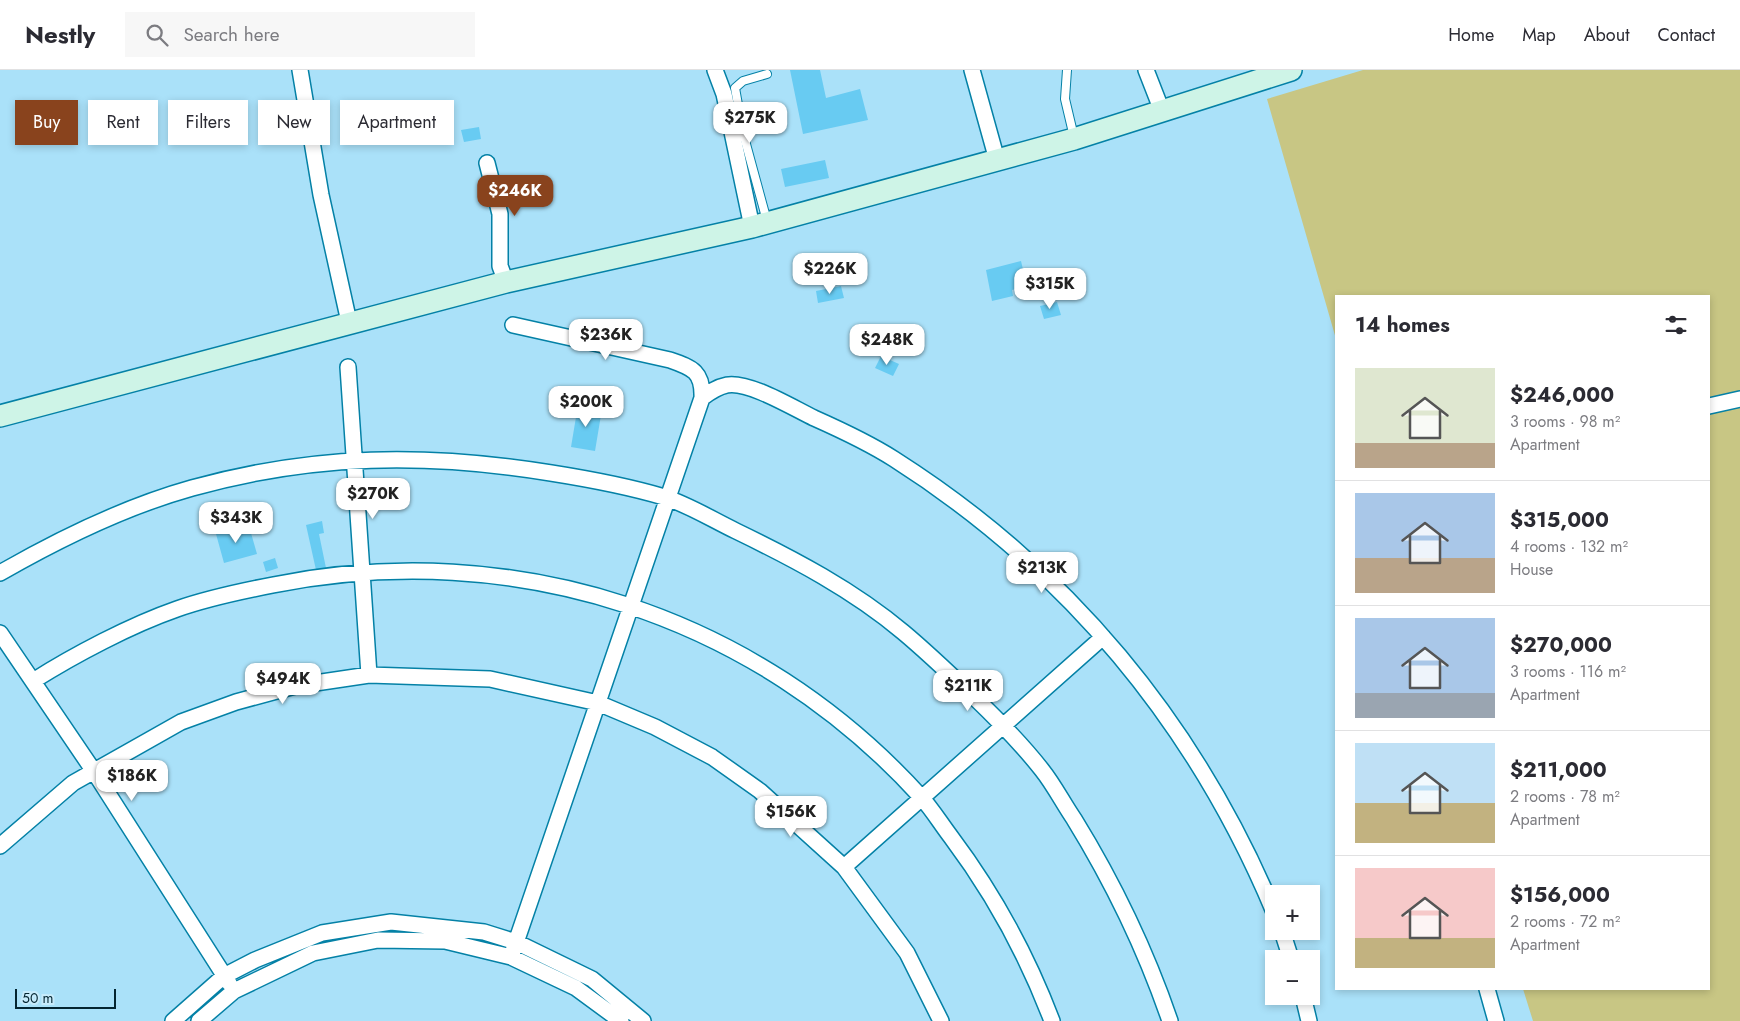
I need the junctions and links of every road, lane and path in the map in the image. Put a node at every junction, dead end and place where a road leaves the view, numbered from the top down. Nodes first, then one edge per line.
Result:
1 (300, 70) edge
2 (715, 70) edge
3 (972, 70) edge
4 (1067, 70) edge
5 (1146, 70) edge
6 (1291, 70) edge
7 (767, 74) dead end
8 (1162, 112) junction
9 (1074, 139) junction
10 (997, 160) junction
11 (487, 163) dead end
12 (760, 225) junction
13 (506, 282) junction
14 (349, 322) junction
15 (513, 325) dead end
16 (348, 367) dead end
17 (702, 398) junction
18 (1740, 399) edge
19 (1710, 406) edge
20 (0, 416) edge
21 (668, 498) junction
22 (0, 573) edge
23 (632, 605) junction
24 (0, 633) edge
25 (1103, 637) junction
26 (369, 675) junction
27 (33, 681) junction
28 (598, 703) junction
29 (94, 770) junction
30 (0, 846) edge
31 (844, 867) junction
32 (1265, 892) edge
33 (516, 942) junction
34 (511, 957) junction
35 (224, 976) junction
36 (1487, 990) edge
37 (234, 991) junction
38 (1305, 1005) edge
39 (173, 1021) edge
40 (199, 1021) edge
41 (621, 1021) edge
42 (643, 1021) edge
43 (941, 1021) edge
44 (1052, 1021) edge
45 (1170, 1021) edge
46 (1309, 1021) edge
47 (1496, 1021) edge

1 - 14 street
2 - 12 street
3 - 10 street
4 - 9 lane
5 - 8 street
6 - 8 street
7 - 12 lane
8 - 9 street
9 - 10 street
10 - 12 street
11 - 13 street
12 - 13 street
13 - 14 street
14 - 20 street
15 - 17 street
16 - 26 street
17 - 21 street
17 - 25 street
18 - 19 street
21 - 22 street
21 - 23 street
21 - 45 street
23 - 27 street
23 - 28 street
23 - 44 street
24 - 27 street
25 - 31 street
25 - 32 street
26 - 28 street
26 - 29 street
27 - 29 street
28 - 31 street
28 - 33 street
29 - 30 street
29 - 35 street
31 - 43 street
33 - 34 street
33 - 35 street
33 - 42 street
34 - 37 street
34 - 41 street
35 - 37 street
35 - 39 street
36 - 47 street
37 - 40 street
38 - 46 street

